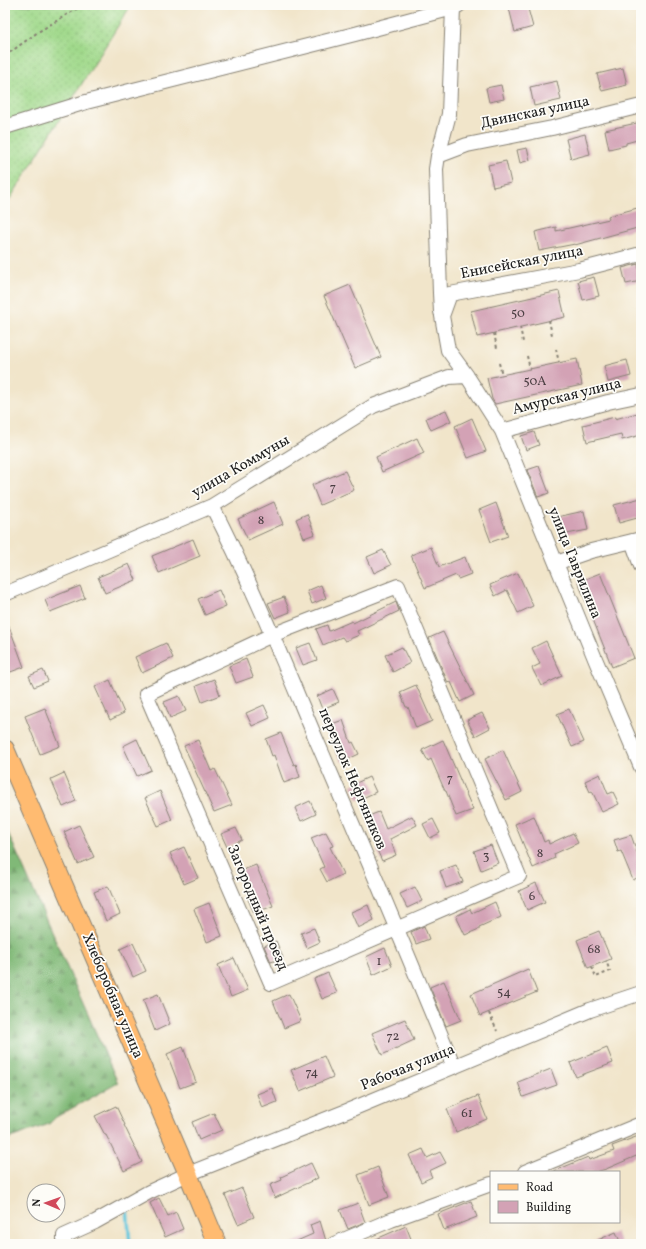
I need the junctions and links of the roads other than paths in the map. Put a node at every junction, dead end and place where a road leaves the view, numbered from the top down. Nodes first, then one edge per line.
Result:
1 (456, 6) edge
2 (641, 106) edge
3 (5, 127) edge
4 (438, 156) junction
5 (641, 254) edge
6 (442, 316) junction
7 (467, 376) junction
8 (641, 395) edge
9 (502, 431) junction
10 (212, 506) junction
11 (636, 540) edge
12 (556, 563) junction
13 (641, 566) edge
14 (5, 594) edge
15 (272, 635) junction
16 (5, 749) edge
17 (641, 767) edge
18 (397, 928) junction
19 (641, 993) edge
20 (454, 1067) junction
21 (641, 1124) edge
22 (527, 1171) edge
23 (188, 1174) junction
24 (490, 1184) edge
25 (64, 1244) edge
26 (217, 1244) edge
27 (334, 1244) edge

1 - 3 street
1 - 4 street
2 - 4 street, Двинская улица
4 - 6 street
5 - 6 street, Енисейская улица
6 - 7 street, Енисейская улица
7 - 9 street, улица Гаврилина
7 - 10 street, улица Коммуны
8 - 9 street, Амурская улица
9 - 12 street, улица Гаврилина
10 - 14 street, улица Коммуны
10 - 15 street, переулок Нефтяников
11 - 12 street
11 - 13 street
12 - 17 street, улица Гаврилина
15 - 18 street, переулок Нефтяников
15 - 18 street, Загородный проезд
15 - 18 street, Загородный проезд
16 - 23 main road, Хлеборобная улица
18 - 20 street, переулок Нефтяников
19 - 20 street, Рабочая улица
20 - 23 street, Рабочая улица
21 - 22 street
23 - 25 street, Рабочая улица
23 - 26 main road, Хлеборобная улица
24 - 27 street

